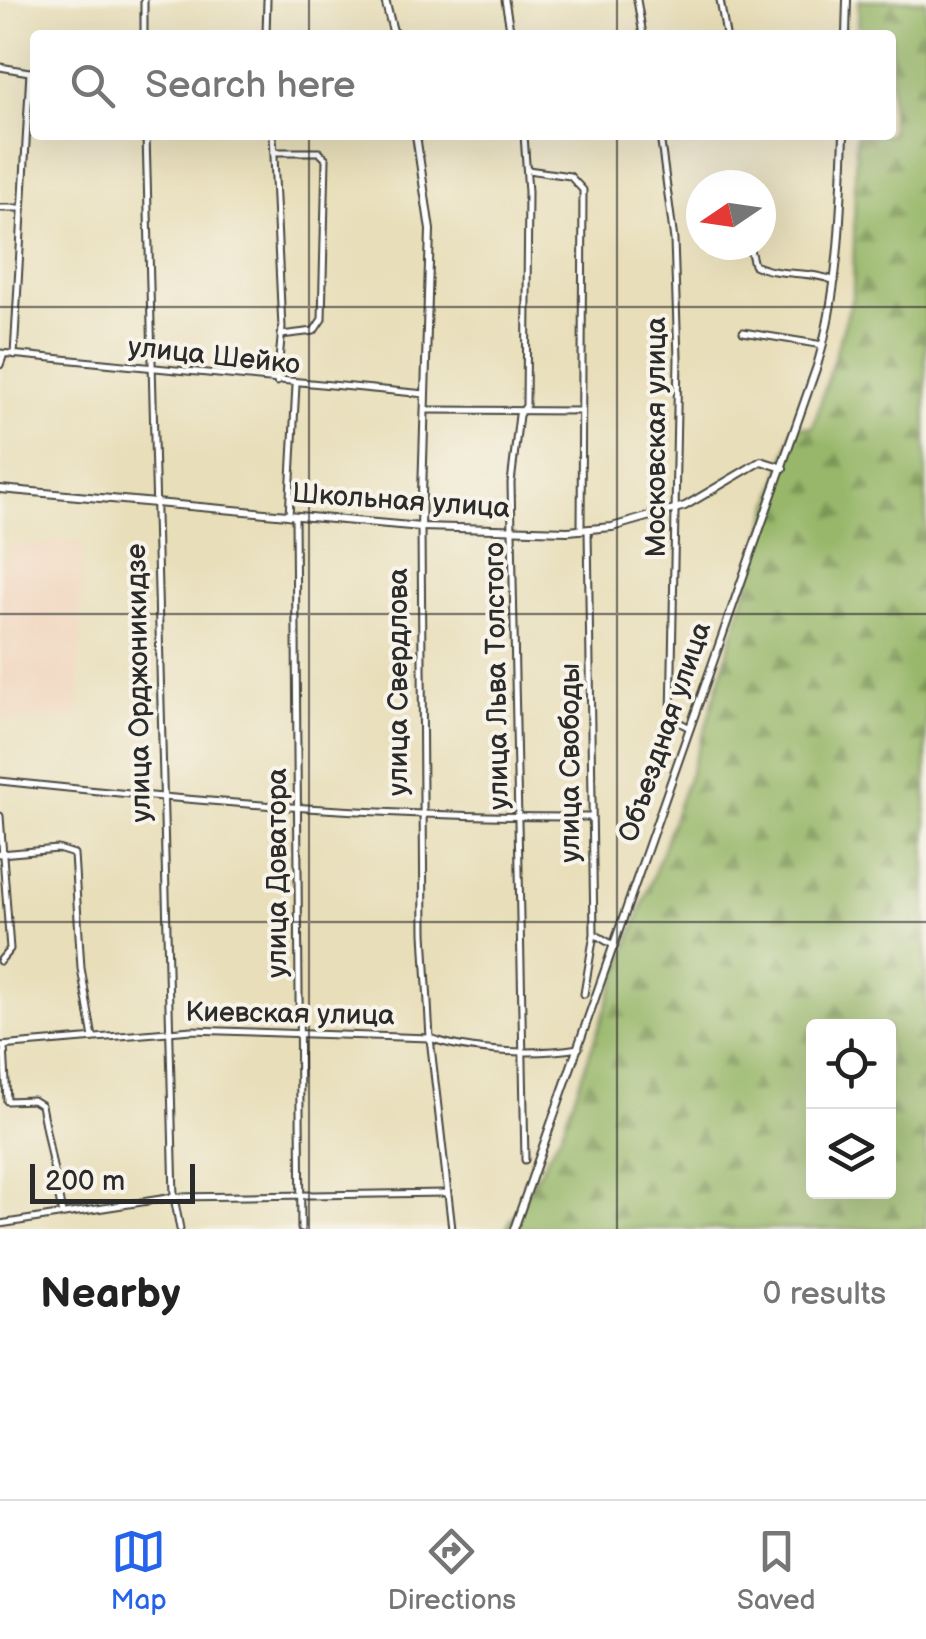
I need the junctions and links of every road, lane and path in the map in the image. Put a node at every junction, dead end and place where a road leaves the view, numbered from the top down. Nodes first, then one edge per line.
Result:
1 (144, 0) edge
2 (267, 0) edge
3 (386, 0) edge
4 (505, 0) edge
5 (637, 0) edge
6 (720, 0) edge
7 (847, 0) edge
8 (144, 30) edge
9 (266, 30) edge
10 (393, 30) edge
11 (510, 30) edge
12 (642, 30) edge
13 (725, 30) edge
14 (846, 30) edge
15 (0, 67) edge
16 (30, 72) edge
17 (30, 106) edge
18 (146, 140) edge
19 (273, 140) edge
20 (417, 140) edge
21 (525, 140) edge
22 (661, 140) edge
23 (844, 140) edge
24 (274, 152) junction
25 (528, 170) junction
26 (0, 208) edge
27 (24, 208) junction
28 (753, 260) edge
29 (834, 281) junction
30 (743, 332) dead end
31 (281, 335) junction
32 (823, 345) junction
33 (2, 354) edge
34 (14, 355) junction
35 (0, 365) edge
36 (152, 370) junction
37 (276, 382) junction
38 (296, 384) junction
39 (425, 394) junction
40 (424, 410) junction
41 (524, 410) junction
42 (582, 411) junction
43 (783, 468) junction
44 (0, 489) edge
45 (155, 505) junction
46 (674, 510) junction
47 (292, 516) junction
48 (421, 526) junction
49 (584, 530) junction
50 (515, 532) junction
51 (690, 728) junction
52 (0, 781) edge
53 (162, 800) junction
54 (296, 810) junction
55 (421, 814) junction
56 (0, 816) edge
57 (590, 817) junction
58 (520, 818) junction
59 (2, 854) edge
60 (594, 934) junction
61 (615, 946) junction
62 (0, 960) edge
63 (584, 994) dead end
64 (169, 1032) junction
65 (299, 1033) junction
66 (94, 1038) junction
67 (430, 1038) junction
68 (2, 1046) edge
69 (579, 1048) junction
70 (523, 1049) junction
71 (524, 1160) dead end
72 (447, 1193) junction
73 (300, 1197) junction
74 (174, 1198) junction
75 (62, 1213) junction
76 (0, 1224) edge
77 (180, 1229) edge
78 (301, 1229) edge
79 (452, 1229) edge
80 (514, 1229) edge

1 - 8 street
2 - 9 street
3 - 10 street
4 - 11 street
5 - 12 street
6 - 13 street
7 - 14 street
15 - 16 street
17 - 27 street
18 - 36 street, улица Орджоникидзе
19 - 24 street
20 - 39 street, улица Свердлова
21 - 25 street, улица Льва Толстого
22 - 46 street, Московская улица
23 - 29 street, Объездная улица
24 - 31 street
24 - 31 street
25 - 41 street, улица Льва Толстого
25 - 42 street, улица Свободы
26 - 27 street
27 - 34 street
28 - 29 street
29 - 32 street, Объездная улица
30 - 32 street
31 - 37 street
32 - 43 street, Объездная улица
33 - 34 street, улица Шейко
33 - 35 street
34 - 36 street, улица Шейко
36 - 37 street, улица Шейко
36 - 45 street, улица Орджоникидзе
37 - 38 street, улица Шейко
38 - 39 street, улица Шейко
38 - 47 street, улица Доватора
39 - 40 street, улица Свердлова
40 - 41 street
40 - 48 street, улица Свердлова
41 - 42 street
41 - 50 street, улица Льва Толстого
42 - 49 street, улица Свободы
43 - 46 street, Школьная улица
43 - 51 street, Объездная улица
44 - 45 street, Школьная улица
45 - 47 street, Школьная улица
45 - 53 street, улица Орджоникидзе
46 - 49 street, Школьная улица
46 - 51 street, Московская улица
47 - 48 street, Школьная улица
47 - 54 street, улица Доватора
48 - 50 street, Школьная улица
48 - 55 street, улица Свердлова
49 - 50 street, Школьная улица
49 - 57 street, улица Свободы
50 - 58 street, улица Льва Толстого
51 - 61 street, Объездная улица
52 - 53 street
53 - 54 street
53 - 64 street, улица Орджоникидзе
54 - 55 street
54 - 65 street, улица Доватора
55 - 58 street
55 - 67 street, улица Свердлова
56 - 59 street
57 - 58 street
57 - 60 street, улица Свободы
58 - 70 street, улица Льва Толстого
59 - 62 street
59 - 66 street
60 - 61 street
60 - 63 street, улица Свободы
61 - 69 street, Объездная улица
64 - 65 street, Киевская улица
64 - 66 street, Киевская улица
64 - 74 street, улица Орджоникидзе
65 - 67 street, Киевская улица
65 - 73 street, улица Доватора
66 - 68 street, Киевская улица
67 - 70 street, Киевская улица
67 - 72 street, улица Свердлова
68 - 75 street
69 - 70 street, Киевская улица
69 - 80 street, Объездная улица
70 - 71 street, улица Льва Толстого
72 - 73 street
72 - 79 street, улица Свердлова
73 - 74 street
73 - 78 street, улица Доватора
74 - 75 street
74 - 77 street, улица Орджоникидзе
75 - 76 street

